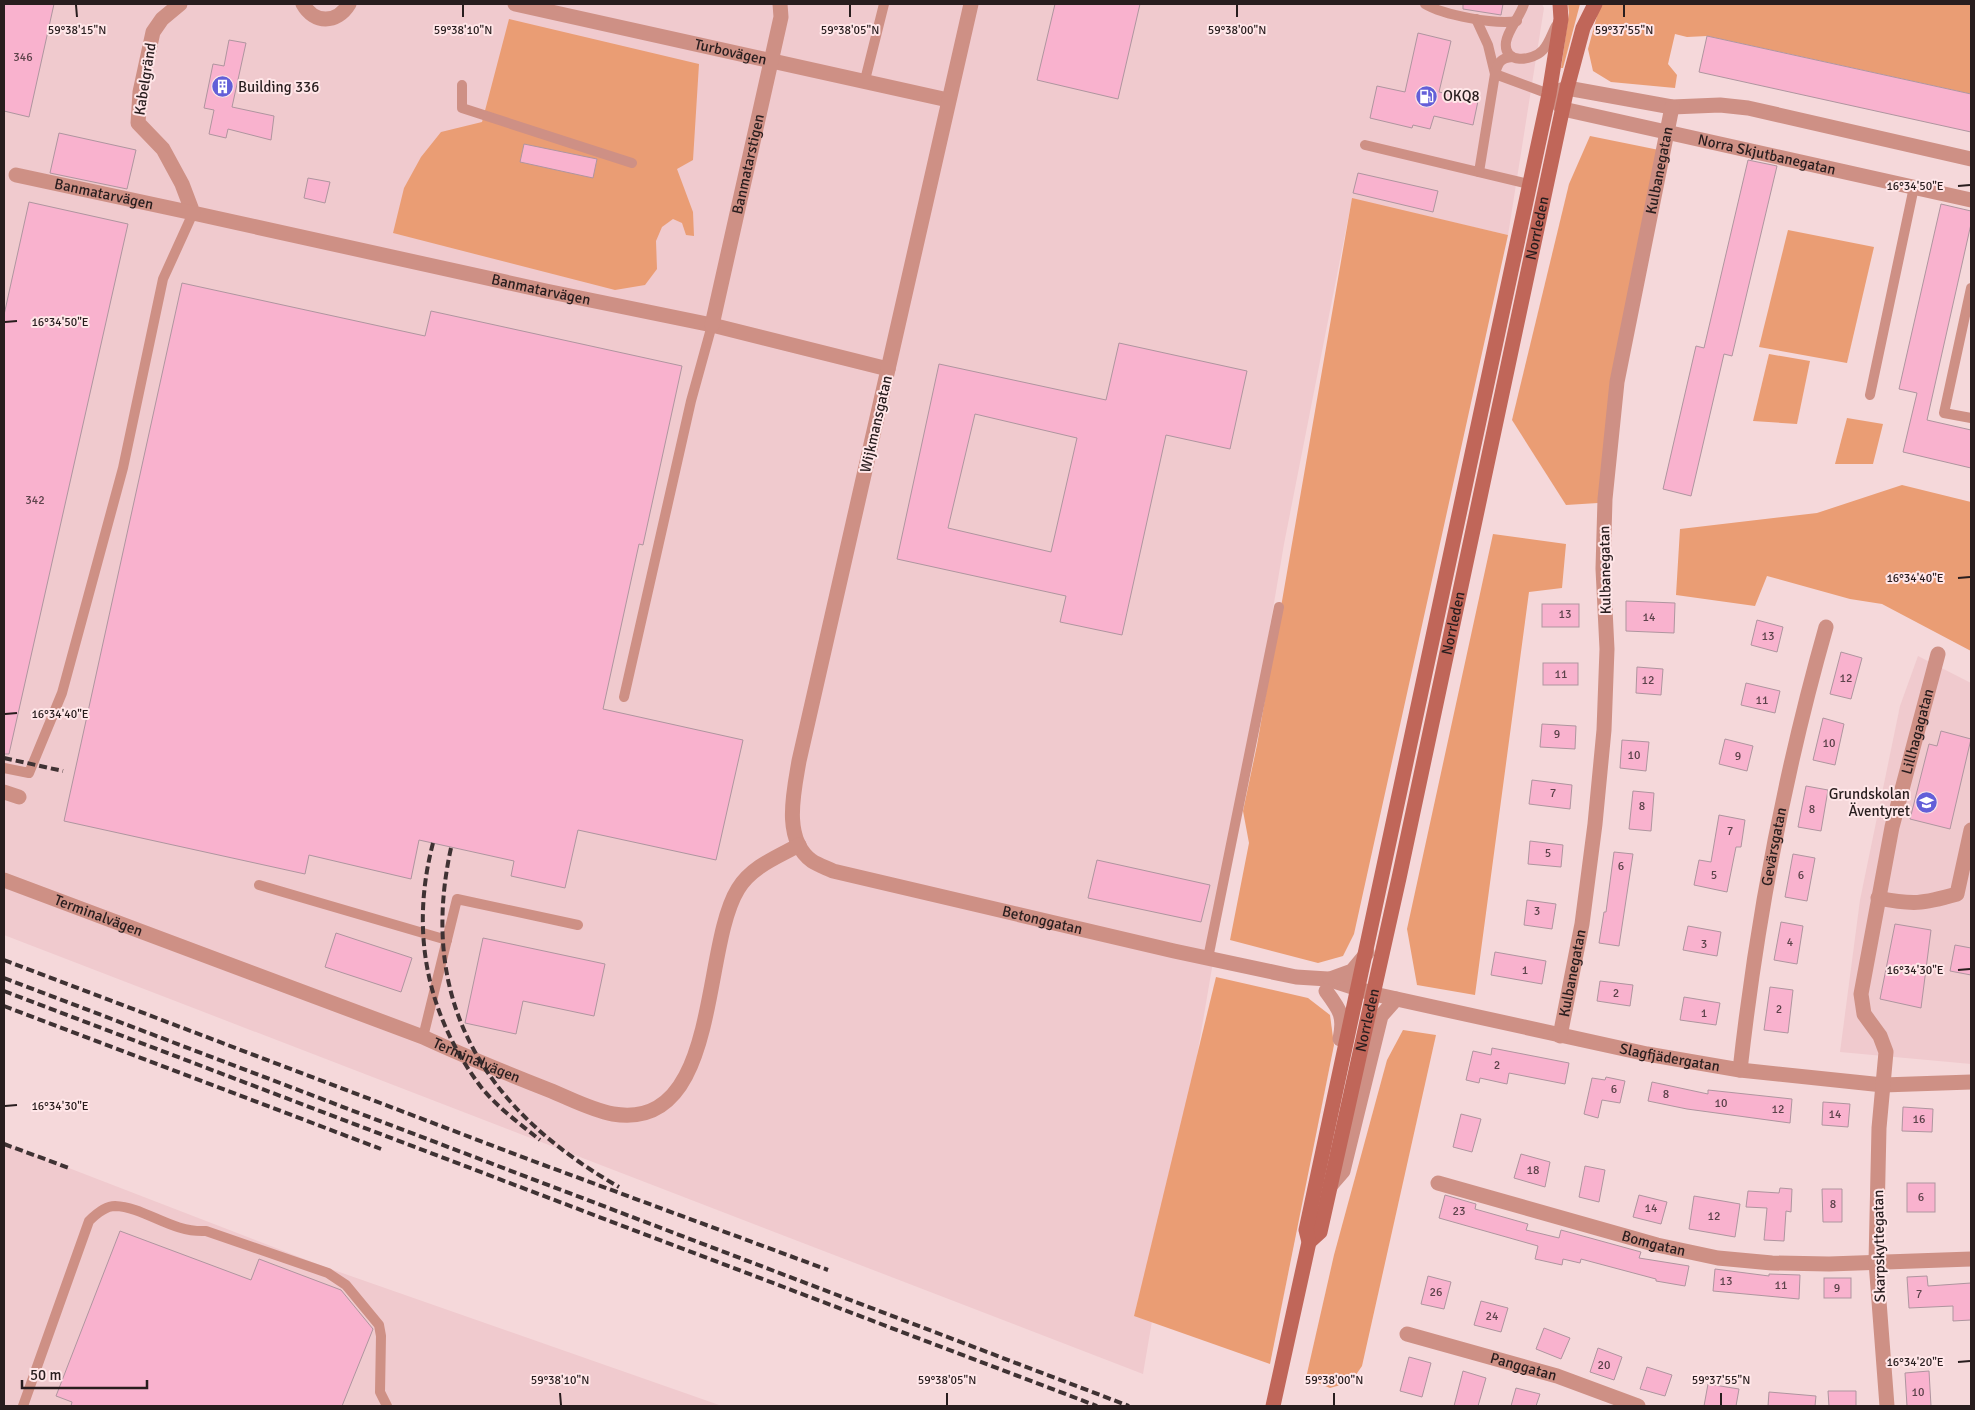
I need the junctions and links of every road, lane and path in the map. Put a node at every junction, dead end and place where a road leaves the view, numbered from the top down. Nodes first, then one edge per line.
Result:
1 (180, 4) edge
2 (302, 4) edge
3 (349, 4) edge
4 (515, 4) edge
5 (780, 4) edge
6 (884, 4) edge
7 (971, 4) edge
8 (1425, 4) edge
9 (1524, 4) edge
10 (1595, 4) edge
11 (1560, 11) edge
12 (1476, 18) junction
13 (1517, 21) junction
14 (1512, 57) junction
15 (771, 62) junction
16 (1495, 74) junction
17 (865, 80) junction
18 (462, 85) dead end
19 (1567, 88) junction
20 (1549, 94) junction
21 (948, 100) junction
22 (1672, 107) junction
23 (1563, 109) junction
24 (1668, 132) junction
25 (1365, 145) dead end
26 (1971, 158) edge
27 (632, 163) dead end
28 (1478, 172) junction
29 (16, 175) dead end
30 (1529, 184) junction
31 (1914, 187) junction
32 (1971, 200) edge
33 (193, 211) junction
34 (1971, 288) edge
35 (712, 325) junction
36 (888, 369) junction
37 (1870, 395) dead end
38 (1971, 418) edge
39 (1279, 607) dead end
40 (1826, 627) dead end
41 (1938, 654) dead end
42 (624, 697) dead end
43 (4, 768) edge
44 (4, 792) edge
45 (19, 797) dead end
46 (1971, 830) edge
47 (799, 845) junction
48 (4, 880) edge
49 (259, 885) dead end
50 (1878, 898) junction
51 (578, 925) dead end
52 (447, 940) junction
53 (1367, 952) junction
54 (1208, 958) junction
55 (1327, 985) junction
56 (1358, 991) junction
57 (1374, 994) junction
58 (1396, 999) junction
59 (1560, 1036) junction
60 (422, 1037) junction
61 (1740, 1070) junction
62 (1971, 1082) edge
63 (1883, 1085) junction
64 (1328, 1138) junction
65 (1438, 1183) dead end
66 (1330, 1186) junction
67 (1309, 1242) junction
68 (1971, 1259) edge
69 (1876, 1262) junction
70 (1407, 1334) dead end
71 (23, 1406) edge
72 (387, 1406) edge
73 (1273, 1406) edge
74 (1638, 1406) edge
75 (1887, 1406) edge

1 - 33 street, Kabelgränd
2 - 3 street
4 - 15 street, Turbovägen
5 - 15 street, Banmatarstigen
6 - 17 lane
7 - 21 street, Wijkmansgatan
8 - 12 lane
9 - 13 lane
10 - 19 main road, Norrleden
11 - 14 lane
11 - 20 main road, Norrleden
12 - 13 lane
12 - 16 lane
13 - 14 lane
14 - 16 lane
15 - 17 street, Turbovägen
15 - 35 street, Banmatarstigen
16 - 20 lane
16 - 28 lane
17 - 21 street, Turbovägen
18 - 27 lane
19 - 20 street
19 - 22 street
19 - 23 main road, Norrleden
20 - 23 street
20 - 30 main road, Norrleden
21 - 36 street, Wijkmansgatan
22 - 24 street, Kulbanegatan
22 - 26 street
23 - 24 street, Norra Skjutbanegatan
23 - 57 main road, Norrleden
24 - 31 street, Norra Skjutbanegatan
24 - 59 street, Kulbanegatan
25 - 28 lane
28 - 30 lane
29 - 33 street, Banmatarvägen
30 - 53 main road, Norrleden
31 - 32 street, Norra Skjutbanegatan
31 - 37 lane
33 - 35 street, Banmatarvägen
33 - 43 lane
34 - 38 lane
35 - 36 street, Banmatarvägen
35 - 42 lane
36 - 47 street, Wijkmansgatan
39 - 54 lane
40 - 61 street, Gevärsgatan
41 - 50 street, Lillhagagatan
44 - 45 street
46 - 50 street
47 - 54 street, Betonggatan
47 - 60 street, Terminalvägen
48 - 60 street, Terminalvägen
49 - 52 lane
50 - 63 street, Lillhagagatan
51 - 52 lane
52 - 60 lane
53 - 55 street, Betonggatan
53 - 56 main road, Norrleden
54 - 55 street, Betonggatan
55 - 56 street, Betonggatan
55 - 64 street
56 - 57 street, Betonggatan
56 - 64 main road, Norrleden
57 - 58 street, Slagfjädergatan
57 - 66 main road, Norrleden
58 - 59 street, Slagfjädergatan
58 - 66 street
59 - 61 street, Slagfjädergatan
61 - 63 street, Slagfjädergatan
62 - 63 street, Slagfjädergatan
63 - 69 street, Skarpskyttegatan
64 - 67 main road, Norrleden
65 - 69 street, Bomgatan
66 - 67 main road, Norrleden
67 - 73 main road, Norrleden
68 - 69 street
69 - 75 street, Skarpskyttegatan
70 - 74 street, Panggatan
71 - 72 lane

